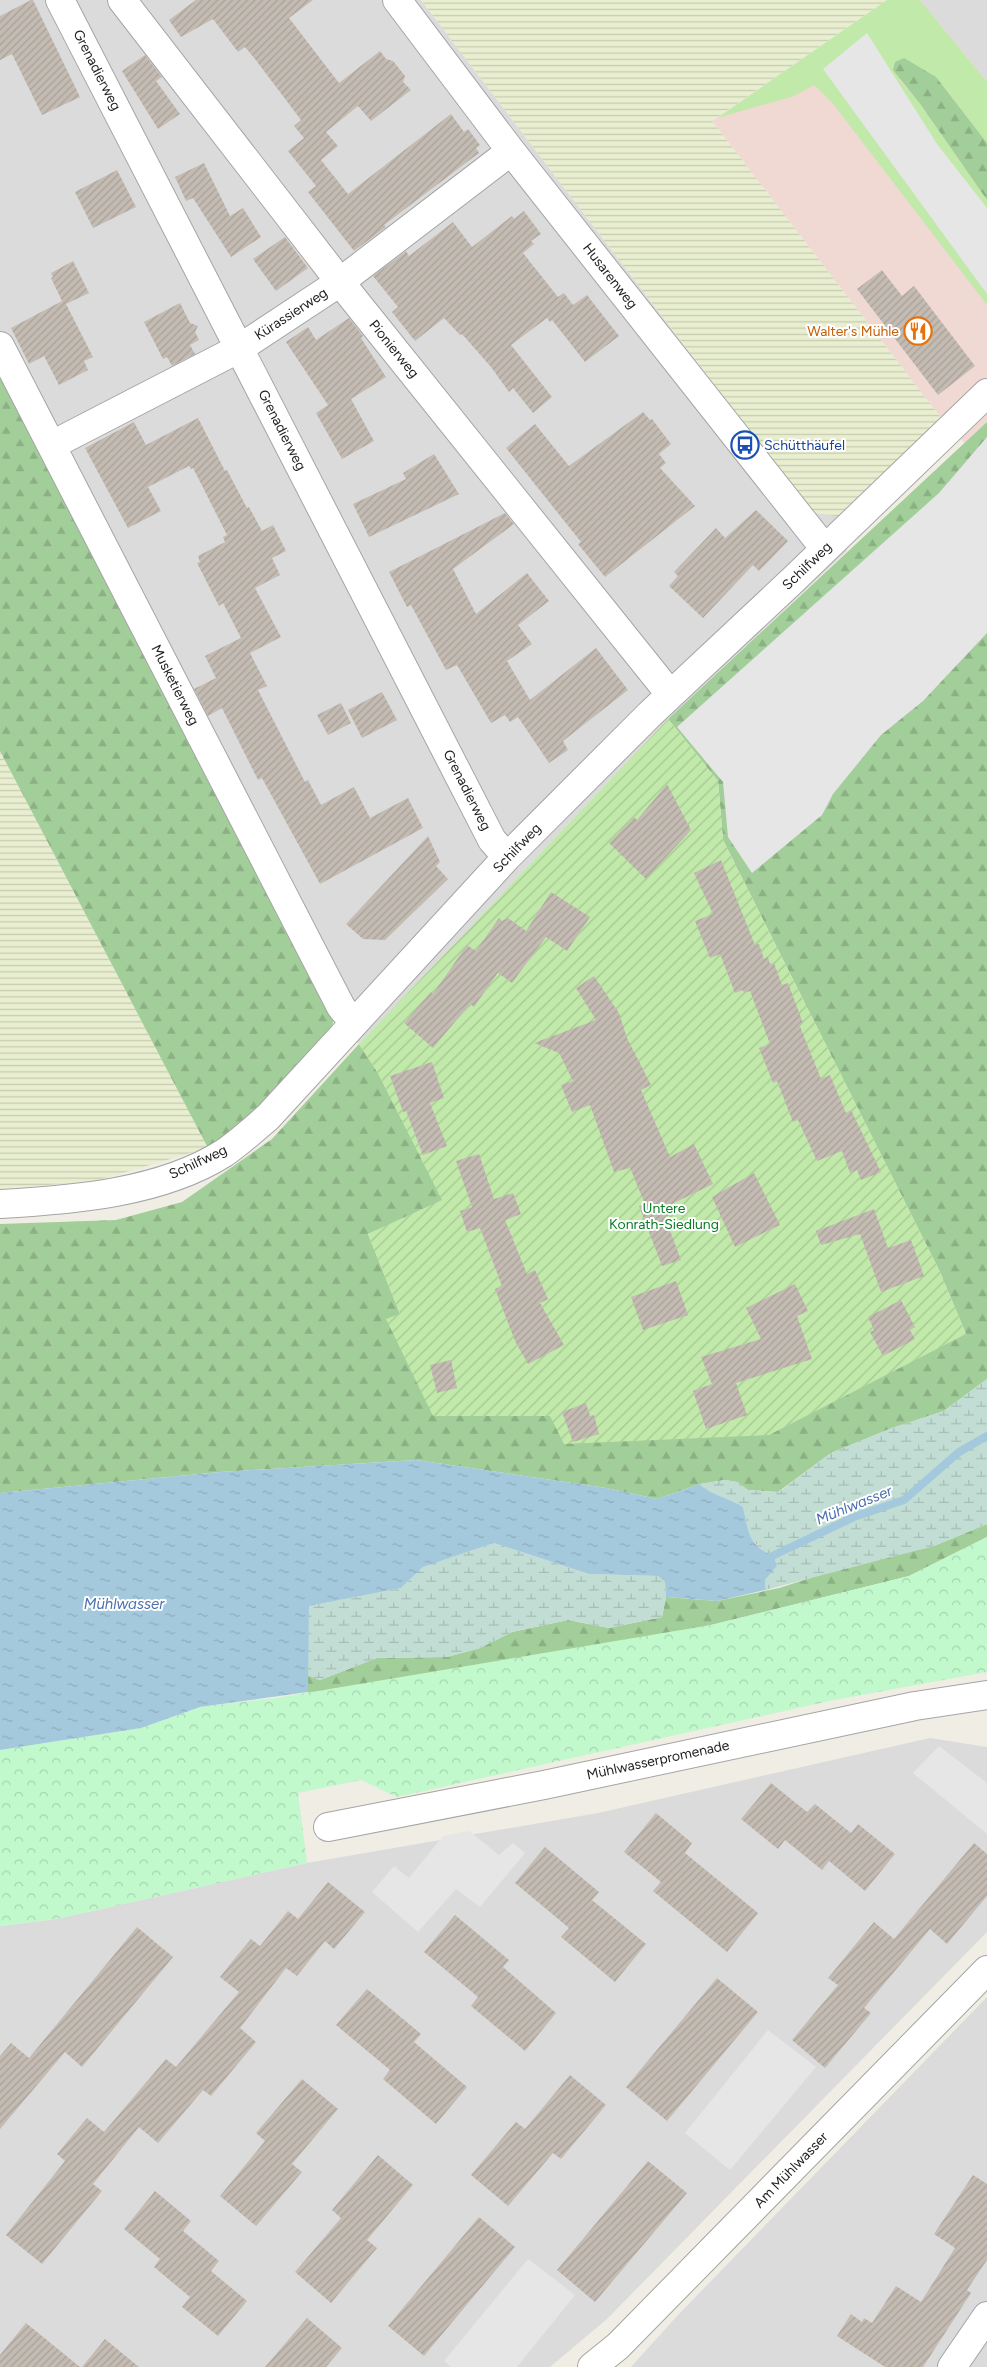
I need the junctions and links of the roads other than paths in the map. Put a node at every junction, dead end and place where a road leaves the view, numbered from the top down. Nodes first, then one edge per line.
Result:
1 (60, 0) edge
2 (122, 0) edge
3 (398, 0) edge
4 (511, 151) junction
5 (340, 282) junction
6 (0, 346) edge
7 (240, 348) junction
8 (987, 393) edge
9 (52, 445) junction
10 (825, 549) junction
11 (670, 694) junction
12 (507, 858) junction
13 (354, 1023) junction
14 (0, 1204) edge
15 (987, 1695) edge
16 (328, 1827) dead end
17 (987, 1970) edge
18 (987, 2316) edge
19 (592, 2367) edge
20 (952, 2367) edge

1 - 7 street, Grenadierweg
2 - 5 street, Pionierweg
3 - 4 street, Husarenweg
4 - 5 street, Kürassierweg
4 - 10 street, Husarenweg
5 - 7 street, Kürassierweg
5 - 11 street, Pionierweg
6 - 9 street, Musketierweg
7 - 9 street, Kürassierweg
7 - 12 street, Grenadierweg
8 - 10 street, Schilfweg
9 - 13 street, Musketierweg
10 - 11 street, Schilfweg
11 - 12 street, Schilfweg
12 - 13 street, Schilfweg
13 - 14 street, Schilfweg
15 - 16 street, Mühlwasserpromenade
17 - 19 street, Am Mühlwasser
18 - 20 street

